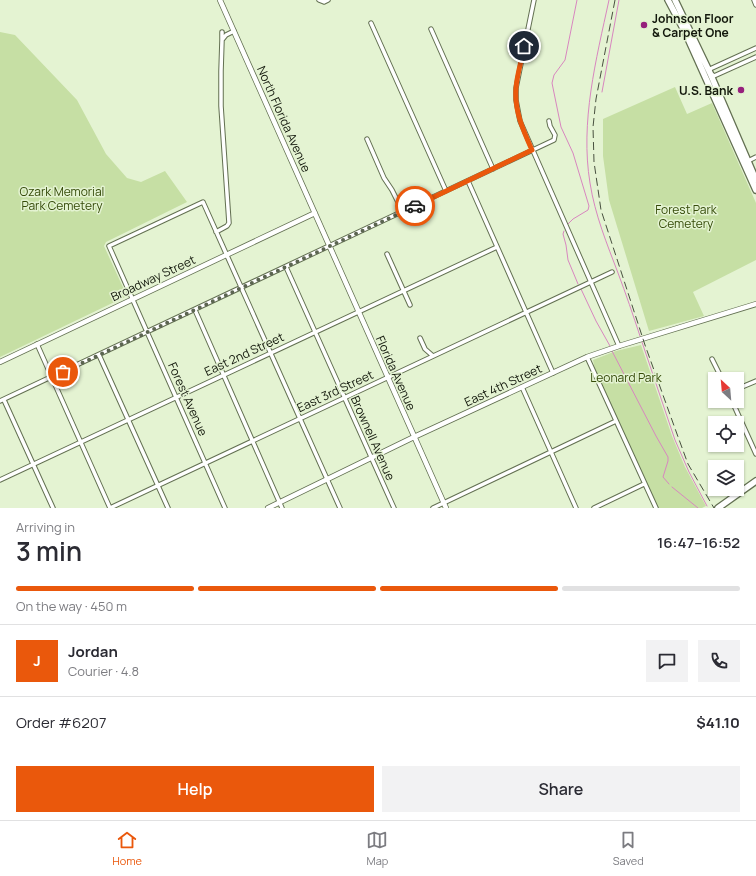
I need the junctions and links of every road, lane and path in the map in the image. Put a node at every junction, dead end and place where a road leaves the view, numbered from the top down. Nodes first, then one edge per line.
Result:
1 (220, 0) edge
2 (319, 0) edge
3 (328, 0) edge
4 (534, 0) edge
5 (668, 0) edge
6 (675, 0) edge
7 (754, 0) edge
8 (756, 5) edge
9 (371, 23) dead end
10 (431, 29) dead end
11 (234, 31) junction
12 (222, 32) dead end
13 (222, 41) junction
14 (756, 48) edge
15 (756, 57) edge
16 (708, 74) junction
17 (550, 121) dead end
18 (367, 138) dead end
19 (532, 150) junction
20 (756, 157) edge
21 (748, 161) junction
22 (493, 169) junction
23 (756, 180) edge
24 (468, 181) junction
25 (756, 190) edge
26 (446, 191) junction
27 (403, 212) junction
28 (314, 213) junction
29 (216, 232) junction
30 (329, 246) junction
31 (497, 247) junction
32 (387, 254) dead end
33 (226, 255) junction
34 (286, 267) junction
35 (612, 272) dead end
36 (591, 282) junction
37 (242, 288) junction
38 (403, 291) junction
39 (132, 299) junction
40 (756, 304) edge
41 (410, 305) dead end
42 (194, 310) junction
43 (358, 312) junction
44 (526, 312) junction
45 (315, 332) junction
46 (147, 333) junction
47 (420, 338) dead end
48 (37, 344) junction
49 (620, 346) junction
50 (271, 353) junction
51 (99, 355) junction
52 (432, 356) junction
53 (587, 357) junction
54 (712, 359) dead end
55 (0, 362) edge
56 (718, 372) edge
57 (553, 373) junction
58 (223, 375) junction
59 (51, 377) junction
60 (388, 377) junction
61 (756, 381) edge
62 (744, 386) edge
63 (522, 387) junction
64 (176, 397) junction
65 (344, 398) junction
66 (2, 401) edge
67 (735, 408) edge
68 (300, 418) junction
69 (128, 420) junction
70 (616, 421) junction
71 (414, 437) junction
72 (253, 441) junction
73 (80, 442) junction
74 (551, 451) junction
75 (756, 454) edge
76 (371, 458) junction
77 (205, 463) junction
78 (33, 465) junction
79 (0, 480) edge
80 (327, 480) junction
81 (756, 481) edge
82 (644, 484) junction
83 (158, 486) junction
84 (280, 502) junction
85 (444, 503) junction
86 (53, 508) edge
87 (110, 508) edge
88 (168, 508) edge
89 (225, 508) edge
90 (268, 508) edge
91 (282, 508) edge
92 (340, 508) edge
93 (394, 508) edge
94 (432, 508) edge
95 (446, 508) edge
96 (576, 508) edge
97 (594, 508) edge
98 (656, 508) edge
99 (718, 508) edge

1 - 11 street, North Florida Avenue
2 - 3 street
4 - 19 street
5 - 16 main road
6 - 16 main road
7 - 8 street
9 - 26 street
10 - 22 street
11 - 13 street
11 - 28 street, North Florida Avenue
12 - 13 street
13 - 29 street
14 - 16 street
15 - 16 street
16 - 21 main road
16 - 25 main road
17 - 19 street
18 - 27 street
19 - 22 street
19 - 36 street
20 - 21 street
21 - 23 main road
22 - 24 street
24 - 26 street
24 - 31 street
26 - 27 street
27 - 30 street
28 - 30 street, North Florida Avenue
28 - 33 street, Broadway Street
29 - 33 street
29 - 39 street, Forest Avenue
30 - 34 street
30 - 43 street, Florida Avenue
31 - 38 street, East 2nd Street
31 - 44 street
32 - 38 street
33 - 37 street
33 - 39 street, Broadway Street
34 - 37 street
34 - 45 street, Brownell Avenue
35 - 36 street, East 3rd Street
36 - 44 street, East 3rd Street
36 - 49 street
37 - 42 street
37 - 50 street
38 - 41 street
38 - 43 street, East 2nd Street
39 - 46 street, Forest Avenue
39 - 48 street, Broadway Street
40 - 49 street, East 4th Street
42 - 46 street
42 - 58 street
43 - 45 street, East 2nd Street
43 - 60 street, Florida Avenue
44 - 52 street, East 3rd Street
44 - 57 street
45 - 50 street, East 2nd Street
45 - 65 street, Brownell Avenue
46 - 51 street
46 - 64 street, Forest Avenue
47 - 52 street
48 - 55 street, Broadway Street
48 - 59 street
49 - 53 street, East 4th Street
50 - 58 street, East 2nd Street
50 - 68 street
51 - 59 street
51 - 69 street
52 - 60 street, East 3rd Street
53 - 57 street, East 4th Street
53 - 70 street
54 - 56 street
57 - 63 street, East 4th Street
58 - 64 street, East 2nd Street
58 - 72 street
59 - 66 street
59 - 73 street
60 - 65 street, East 3rd Street
60 - 71 street, Florida Avenue
61 - 62 street
63 - 71 street, East 4th Street
63 - 74 street
64 - 69 street, East 2nd Street
64 - 77 street, Forest Avenue
65 - 68 street, East 3rd Street
65 - 76 street, Brownell Avenue
66 - 78 street
67 - 75 street
68 - 72 street, East 3rd Street
68 - 80 street
69 - 73 street, East 2nd Street
69 - 83 street
70 - 74 street
70 - 82 street
71 - 76 street, East 4th Street
71 - 85 street, Florida Avenue
72 - 77 street, East 3rd Street
72 - 84 street
73 - 78 street, East 2nd Street
73 - 87 street
74 - 85 street
74 - 96 street
76 - 80 street, East 4th Street
76 - 93 street, Brownell Avenue
77 - 83 street, East 3rd Street
77 - 89 street, Forest Avenue
78 - 79 street, East 2nd Street
78 - 86 street
80 - 84 street, East 4th Street
80 - 92 street
81 - 99 main road
82 - 97 street
82 - 98 street
83 - 87 street, East 3rd Street
83 - 88 street
84 - 90 street, East 4th Street
84 - 91 street
85 - 94 street
85 - 95 street, Florida Avenue

